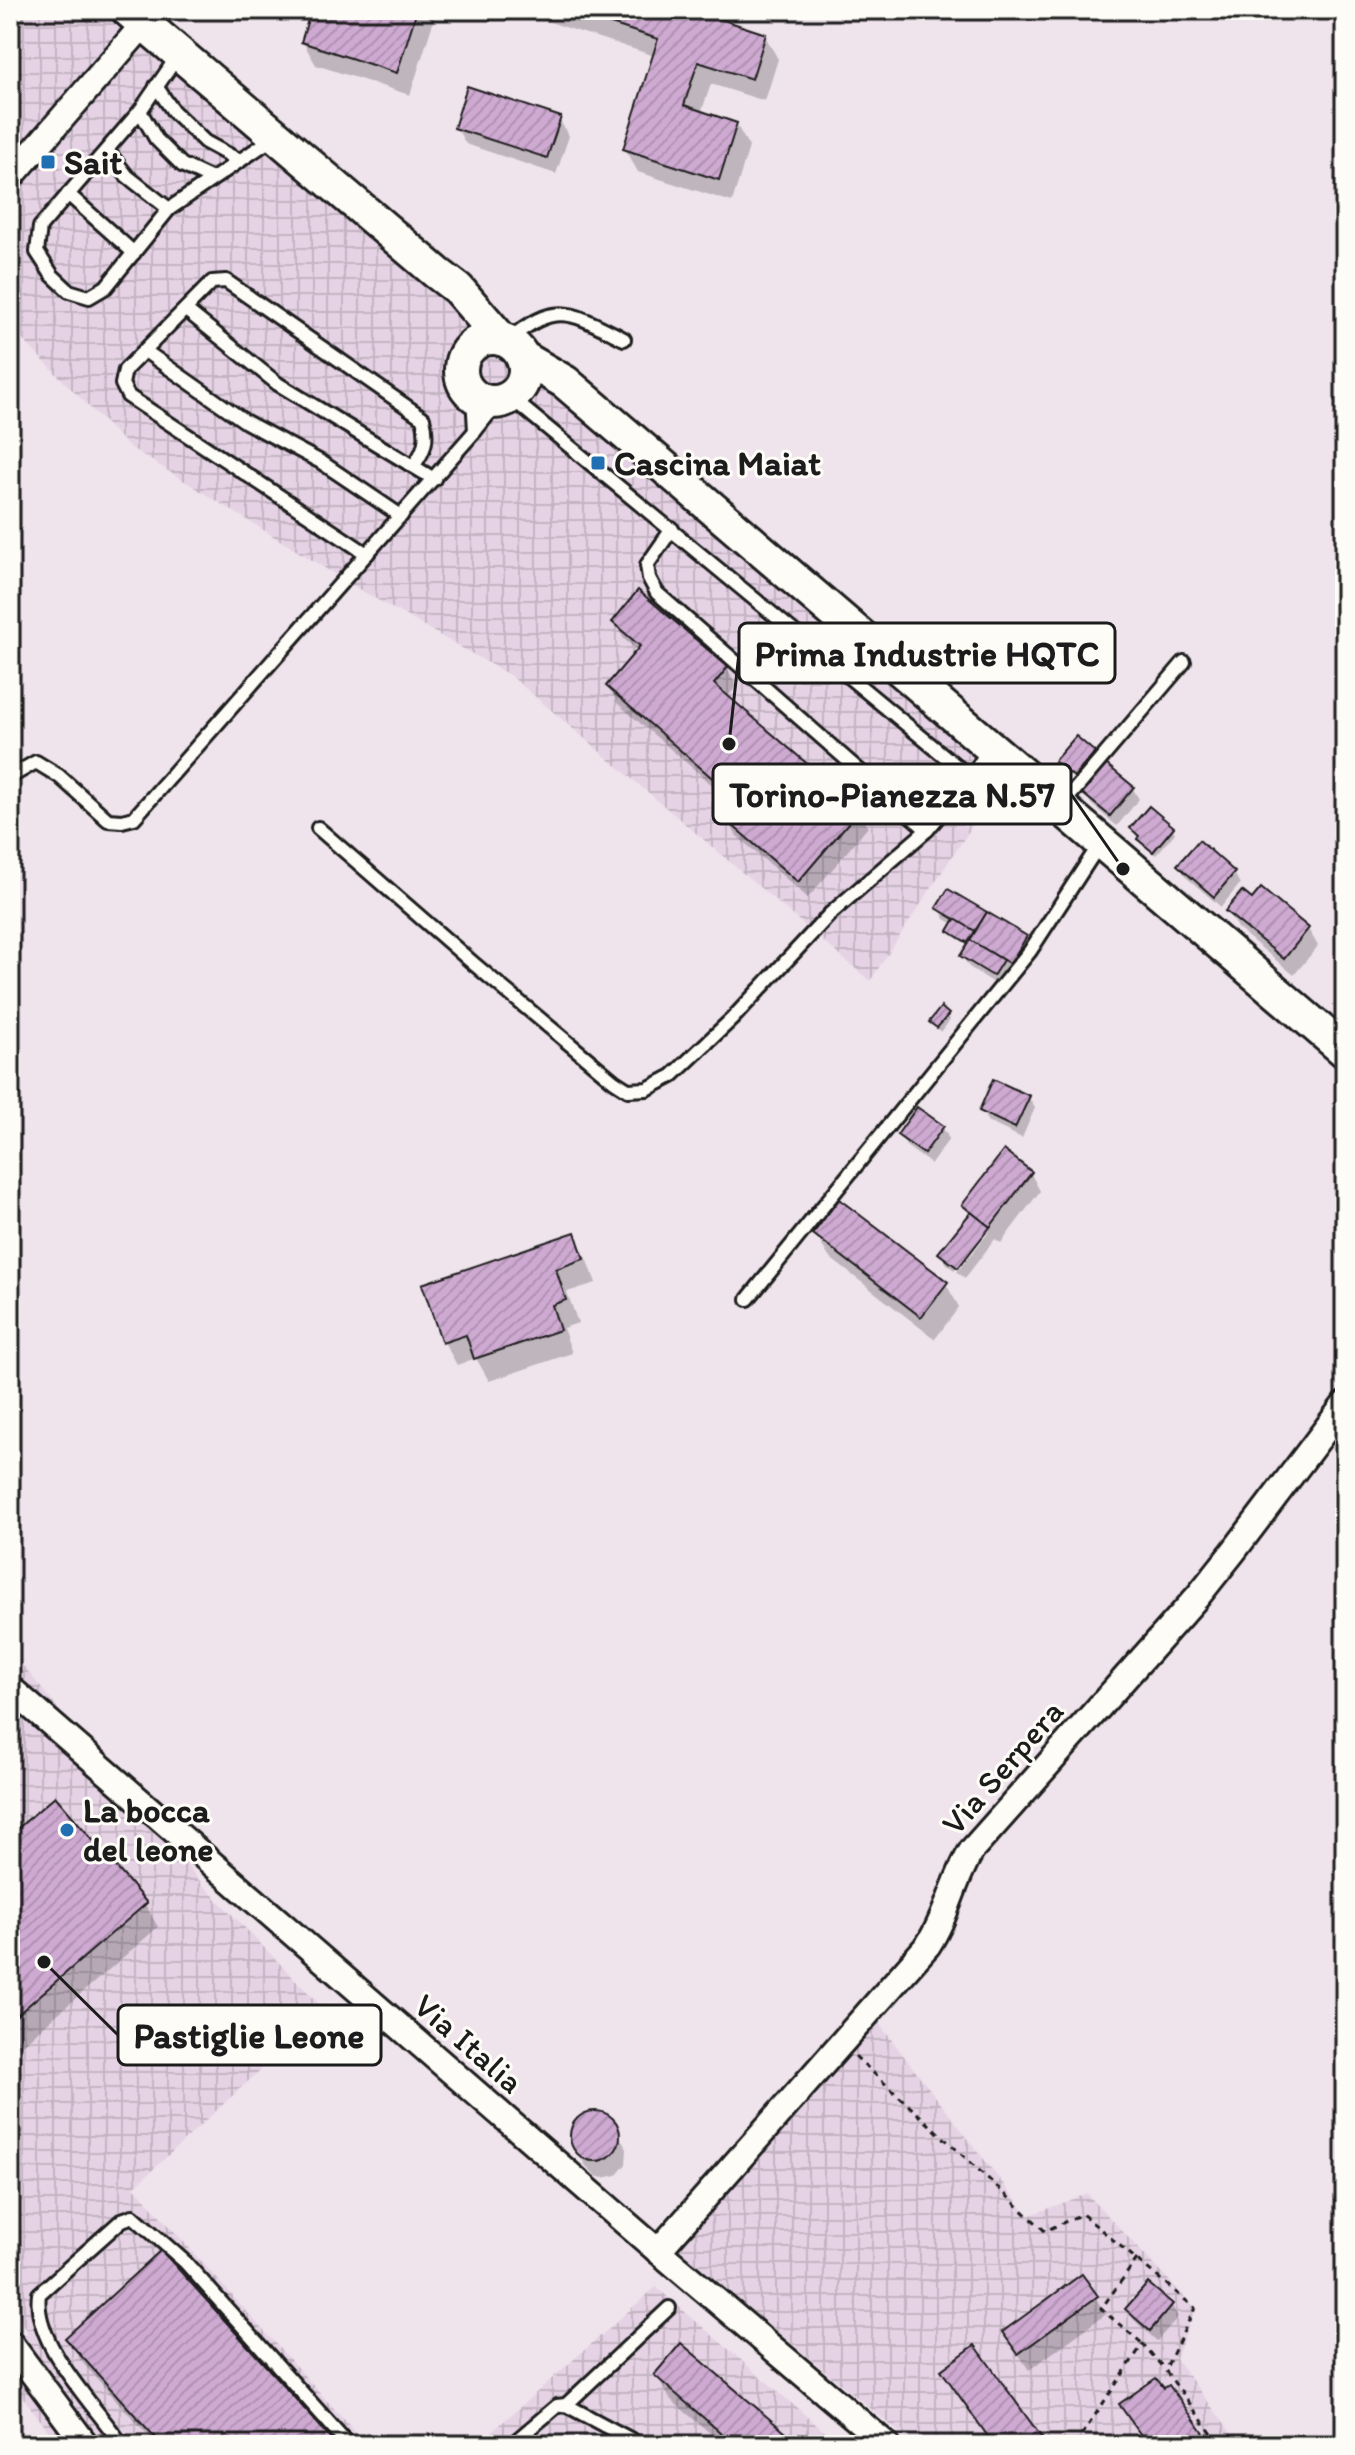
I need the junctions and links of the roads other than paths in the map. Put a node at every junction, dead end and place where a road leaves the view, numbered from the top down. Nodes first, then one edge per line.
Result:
1 (136, 17) edge
2 (179, 54) junction
3 (156, 86) junction
4 (140, 111) junction
5 (276, 136) junction
6 (107, 150) junction
7 (240, 161) junction
8 (10, 178) edge
9 (212, 179) junction
10 (68, 194) junction
11 (169, 209) junction
12 (134, 253) junction
13 (437, 273) junction
14 (186, 310) junction
15 (624, 339) dead end
16 (516, 342) junction
17 (145, 351) junction
18 (465, 355) junction
19 (499, 397) junction
20 (584, 400) junction
21 (475, 431) junction
22 (413, 466) junction
23 (434, 479) junction
24 (401, 516) junction
25 (672, 529) junction
26 (367, 554) junction
27 (1184, 662) dead end
28 (989, 747) junction
29 (10, 777) edge
30 (971, 778) junction
31 (1060, 807) junction
32 (318, 828) dead end
33 (927, 830) junction
34 (1101, 842) junction
35 (1345, 1051) edge
36 (748, 1299) dead end
37 (1345, 1404) edge
38 (10, 1688) edge
39 (658, 2251) junction
40 (669, 2308) dead end
41 (10, 2343) edge
42 (566, 2405) junction
43 (86, 2445) edge
44 (122, 2445) edge
45 (349, 2445) edge
46 (511, 2445) edge
47 (641, 2445) edge
48 (887, 2445) edge

1 - 2 main road
1 - 8 street
2 - 3 lane
2 - 5 main road
3 - 4 lane
3 - 7 lane
4 - 6 lane
4 - 9 lane
5 - 7 lane
5 - 13 main road
6 - 10 lane
6 - 11 lane
7 - 9 lane
9 - 11 lane
10 - 12 lane
10 - 12 lane
11 - 12 lane
13 - 16 main road
13 - 18 main road
14 - 17 lane
14 - 22 lane
14 - 22 lane
15 - 16 lane
16 - 18 main road
16 - 19 main road
16 - 20 main road
17 - 24 lane
17 - 26 lane
18 - 19 main road
19 - 20 main road
19 - 21 lane
19 - 21 lane
19 - 25 lane
20 - 28 main road
21 - 23 lane
22 - 23 lane
23 - 24 lane
24 - 26 lane
25 - 30 lane
25 - 33 lane
26 - 29 lane
27 - 31 lane
28 - 30 lane
28 - 31 main road
30 - 33 lane
31 - 34 main road
32 - 33 lane
34 - 35 main road
34 - 36 lane
37 - 39 street, Via Serpera
38 - 39 street, Via Italia
39 - 48 street, Via Italia
40 - 42 lane
41 - 43 street
42 - 46 lane
42 - 47 lane
44 - 45 lane

